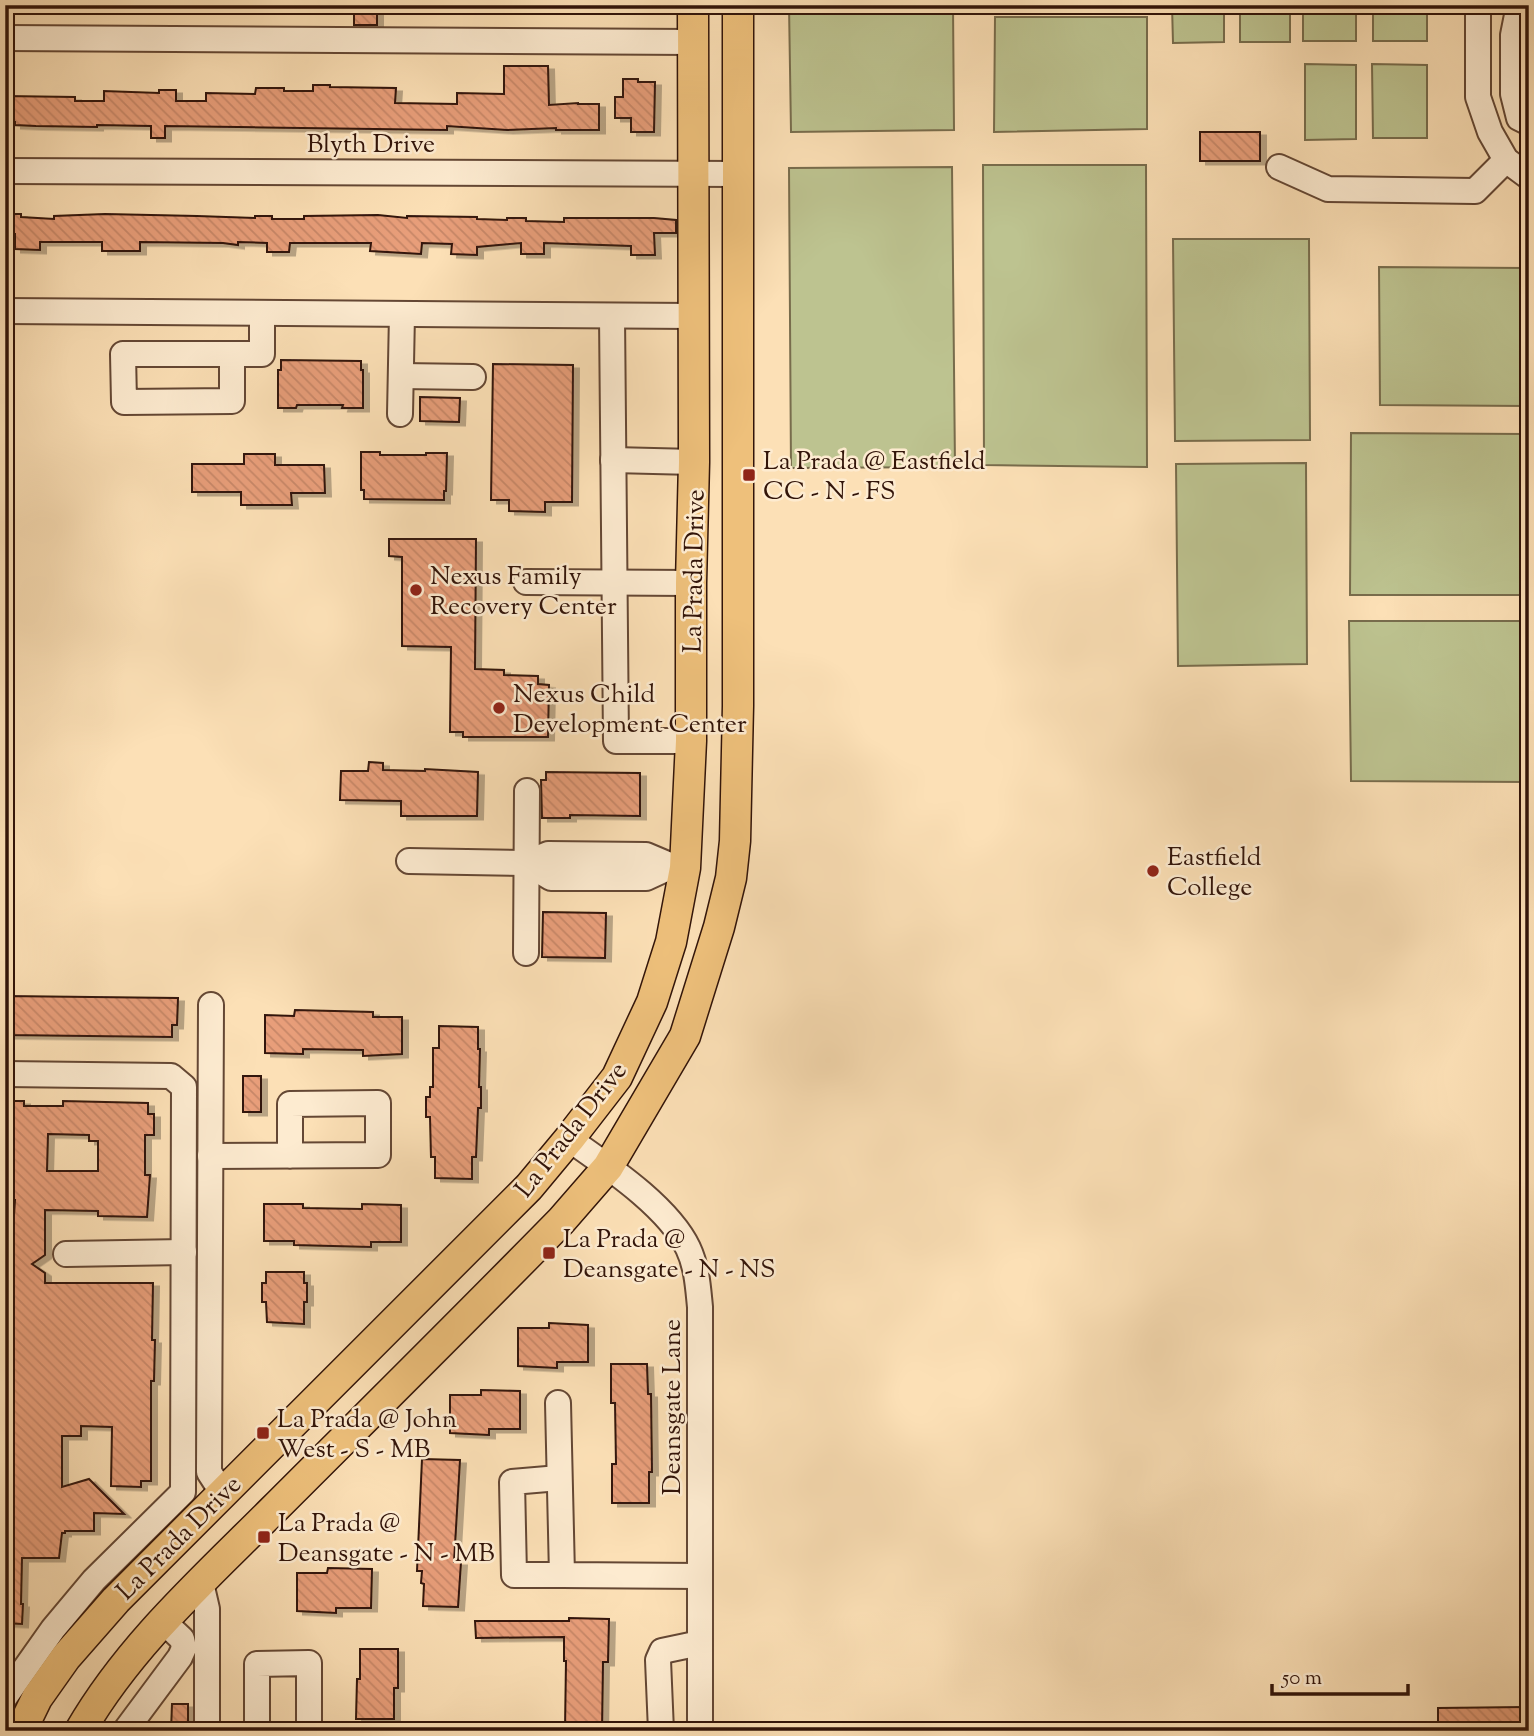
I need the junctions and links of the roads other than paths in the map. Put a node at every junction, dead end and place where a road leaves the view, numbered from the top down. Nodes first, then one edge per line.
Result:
1 (694, 5) edge
2 (737, 5) edge
3 (1478, 5) edge
4 (1519, 5) edge
5 (5, 37) edge
6 (694, 42) junction
7 (1529, 123) edge
8 (1506, 160) junction
9 (1279, 167) dead end
10 (5, 171) edge
11 (693, 174) junction
12 (737, 174) junction
13 (1529, 177) edge
14 (5, 311) edge
15 (262, 313) junction
16 (402, 314) junction
17 (612, 316) junction
18 (694, 316) junction
19 (232, 354) junction
20 (401, 376) junction
21 (473, 377) dead end
22 (400, 414) dead end
23 (613, 460) junction
24 (694, 462) junction
25 (526, 582) dead end
26 (614, 583) junction
27 (691, 583) junction
28 (738, 583) junction
29 (691, 741) junction
30 (527, 791) dead end
31 (409, 861) dead end
32 (526, 863) junction
33 (679, 867) junction
34 (731, 878) junction
35 (526, 953) dead end
36 (211, 1005) dead end
37 (5, 1074) edge
38 (569, 1139) junction
39 (210, 1156) junction
40 (290, 1156) dead end
41 (608, 1167) junction
42 (184, 1252) junction
43 (66, 1254) dead end
44 (558, 1403) dead end
45 (559, 1478) junction
46 (222, 1492) junction
47 (192, 1522) junction
48 (226, 1557) junction
49 (562, 1575) junction
50 (700, 1577) junction
51 (201, 1583) junction
52 (105, 1590) junction
53 (164, 1622) junction
54 (700, 1643) junction
55 (5, 1697) edge
56 (21, 1731) edge
57 (80, 1731) edge
58 (125, 1731) edge
59 (207, 1731) edge
60 (257, 1731) edge
61 (309, 1731) edge
62 (661, 1731) edge
63 (700, 1731) edge

1 - 6 main road, La Prada Drive
2 - 12 main road, La Prada Drive
3 - 8 street
4 - 7 street
5 - 6 street
6 - 11 main road, La Prada Drive
8 - 9 street
8 - 13 street
10 - 11 street, Blyth Drive
11 - 12 street, Blyth Drive
11 - 18 main road, La Prada Drive
12 - 28 main road, La Prada Drive
14 - 15 street
15 - 16 street
15 - 19 street
16 - 17 street
16 - 20 street
17 - 18 street
17 - 23 street
18 - 24 main road, La Prada Drive
19 - 19 street
20 - 21 street
20 - 22 street
23 - 24 street
23 - 26 street
24 - 27 main road, La Prada Drive
25 - 26 street
26 - 27 street
26 - 29 street
27 - 28 main road
27 - 29 main road, La Prada Drive
28 - 34 main road, La Prada Drive
29 - 33 main road, La Prada Drive
30 - 32 street
31 - 32 street
32 - 33 street
32 - 35 street
33 - 34 main road
33 - 38 main road, La Prada Drive
34 - 41 main road, La Prada Drive
36 - 39 street
37 - 42 street
38 - 41 street, Deansgate Lane
38 - 46 main road, La Prada Drive
39 - 40 street
39 - 46 street
41 - 48 main road, La Prada Drive
41 - 50 street, Deansgate Lane
42 - 43 street
42 - 52 street
44 - 45 street
45 - 49 street
45 - 49 street
46 - 47 main road, La Prada Drive
47 - 48 main road
47 - 52 main road, La Prada Drive
48 - 51 main road, La Prada Drive
49 - 50 street
50 - 54 street, Deansgate Lane
51 - 53 main road, La Prada Drive
51 - 59 street
52 - 55 street
52 - 56 main road, La Prada Drive
53 - 57 main road, La Prada Drive
53 - 58 street
54 - 62 street
54 - 63 street, Deansgate Lane
60 - 61 street

